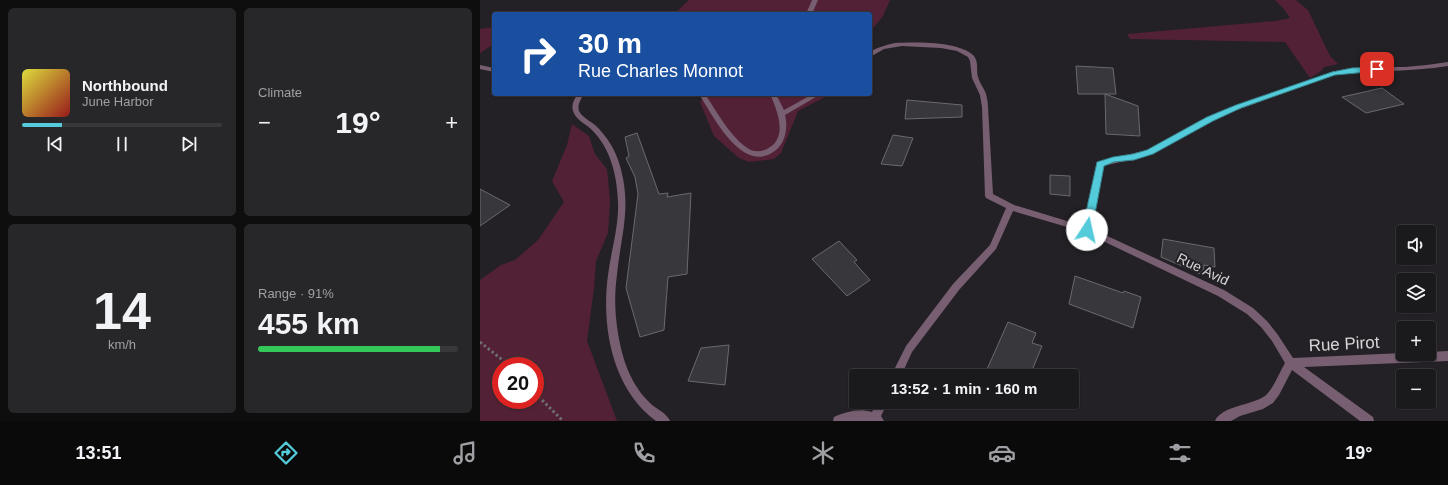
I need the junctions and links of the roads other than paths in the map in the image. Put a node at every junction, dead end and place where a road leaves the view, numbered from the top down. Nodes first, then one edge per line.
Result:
1 (815, 0) edge
2 (810, 12) edge
3 (872, 54) edge
4 (1448, 64) edge
5 (480, 68) edge
6 (492, 70) edge
7 (580, 96) edge
8 (703, 96) edge
9 (774, 96) edge
10 (814, 96) edge
11 (782, 114) junction
12 (1011, 207) junction
13 (1087, 230) junction
14 (1448, 356) edge
15 (1290, 363) junction
16 (899, 369) edge
17 (881, 409) edge
18 (877, 420) edge
19 (665, 421) edge
20 (838, 421) edge
21 (1220, 421) edge
22 (1369, 421) edge

1 - 2 street
3 - 12 street, Rue Avid
4 - 13 street
5 - 6 street
7 - 19 street
8 - 11 street
9 - 11 street
10 - 11 street
12 - 13 street, Rue Avid
12 - 16 street
13 - 15 street, Rue Avid
14 - 15 street, Rue Pirot
15 - 21 street
15 - 22 street, Rue Avid
17 - 18 street
18 - 20 street

